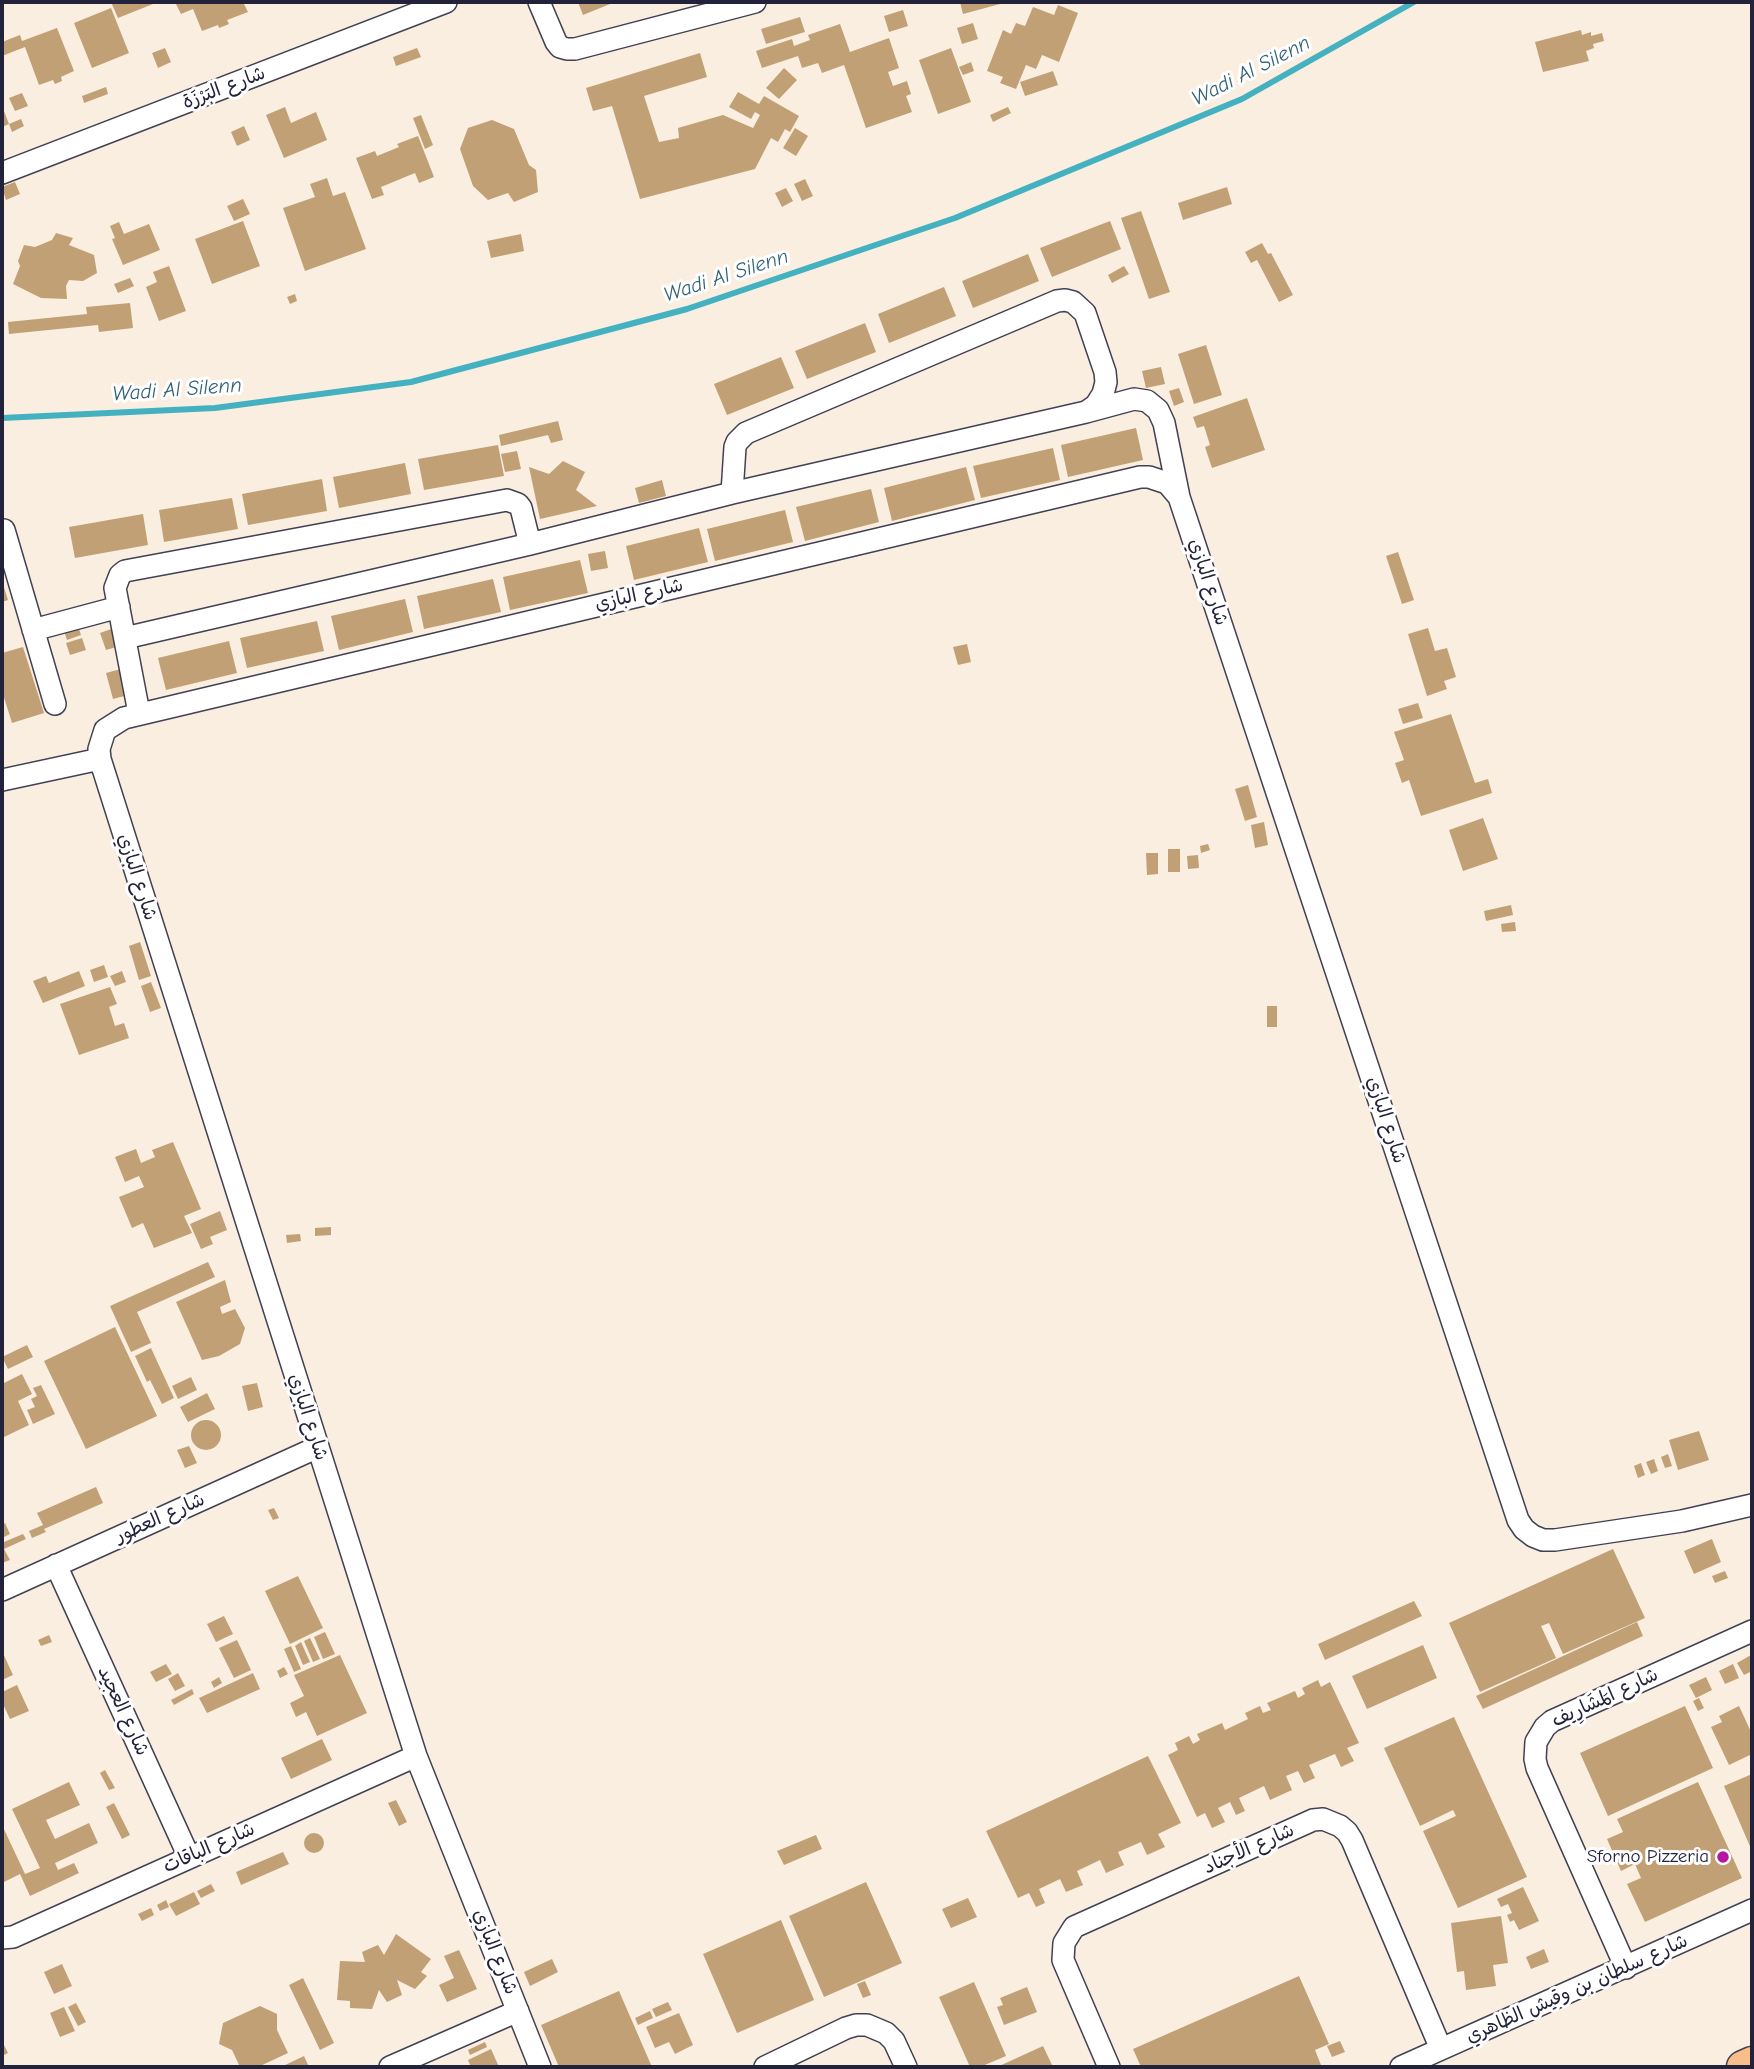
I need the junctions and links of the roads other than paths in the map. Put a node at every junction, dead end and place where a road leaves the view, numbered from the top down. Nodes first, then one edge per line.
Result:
1 (446, 2) edge
2 (539, 2) edge
3 (755, 2) edge
4 (2, 173) edge
5 (1086, 412) junction
6 (732, 493) junction
7 (1179, 496) junction
8 (4, 530) dead end
9 (530, 544) junction
10 (119, 607) junction
11 (33, 630) junction
12 (125, 638) junction
13 (55, 704) dead end
14 (139, 713) junction
15 (100, 758) junction
16 (2, 780) edge
17 (318, 1447) junction
18 (1752, 1505) edge
19 (56, 1565) junction
20 (2, 1590) edge
21 (1752, 1631) edge
22 (416, 1756) junction
23 (190, 1857) junction
24 (1752, 1909) edge
25 (2, 1938) edge
26 (1626, 1968) junction
27 (518, 2011) junction
28 (1441, 2049) junction
29 (1752, 2063) edge
30 (390, 2067) edge
31 (540, 2067) edge
32 (765, 2067) edge
33 (906, 2067) edge
34 (1109, 2067) edge
35 (1401, 2067) edge
36 (1743, 2067) edge

1 - 4 street, شارع البَرْزَة
2 - 3 street
5 - 6 street
5 - 6 street
5 - 7 street
6 - 9 street
7 - 14 street, شارع البازي
7 - 18 street, شارع البازي
8 - 11 street
9 - 10 street
9 - 12 street
10 - 11 street
10 - 12 street
11 - 13 street
12 - 14 street
14 - 15 street, شارع البازي
15 - 16 street
15 - 17 street, شارع البازي
17 - 19 street, شارع العطور
17 - 22 street, شارع البازي
19 - 20 street, شارع العطور
19 - 23 street, شارع العجيد
21 - 26 street, شارع المَشَارِيف
22 - 23 street, شارع الباقات
22 - 27 street, شارع البازي
23 - 25 street, شارع الباقات
24 - 26 street, شارع سلطان بن وقيش الظاهري
26 - 28 street, شارع سلطان بن وقيش الظاهري
27 - 30 street
27 - 31 street, شارع البازي
28 - 34 street, شارع الأجناد
28 - 35 street, شارع سلطان بن وقيش الظاهري
29 - 36 highway
32 - 33 street

